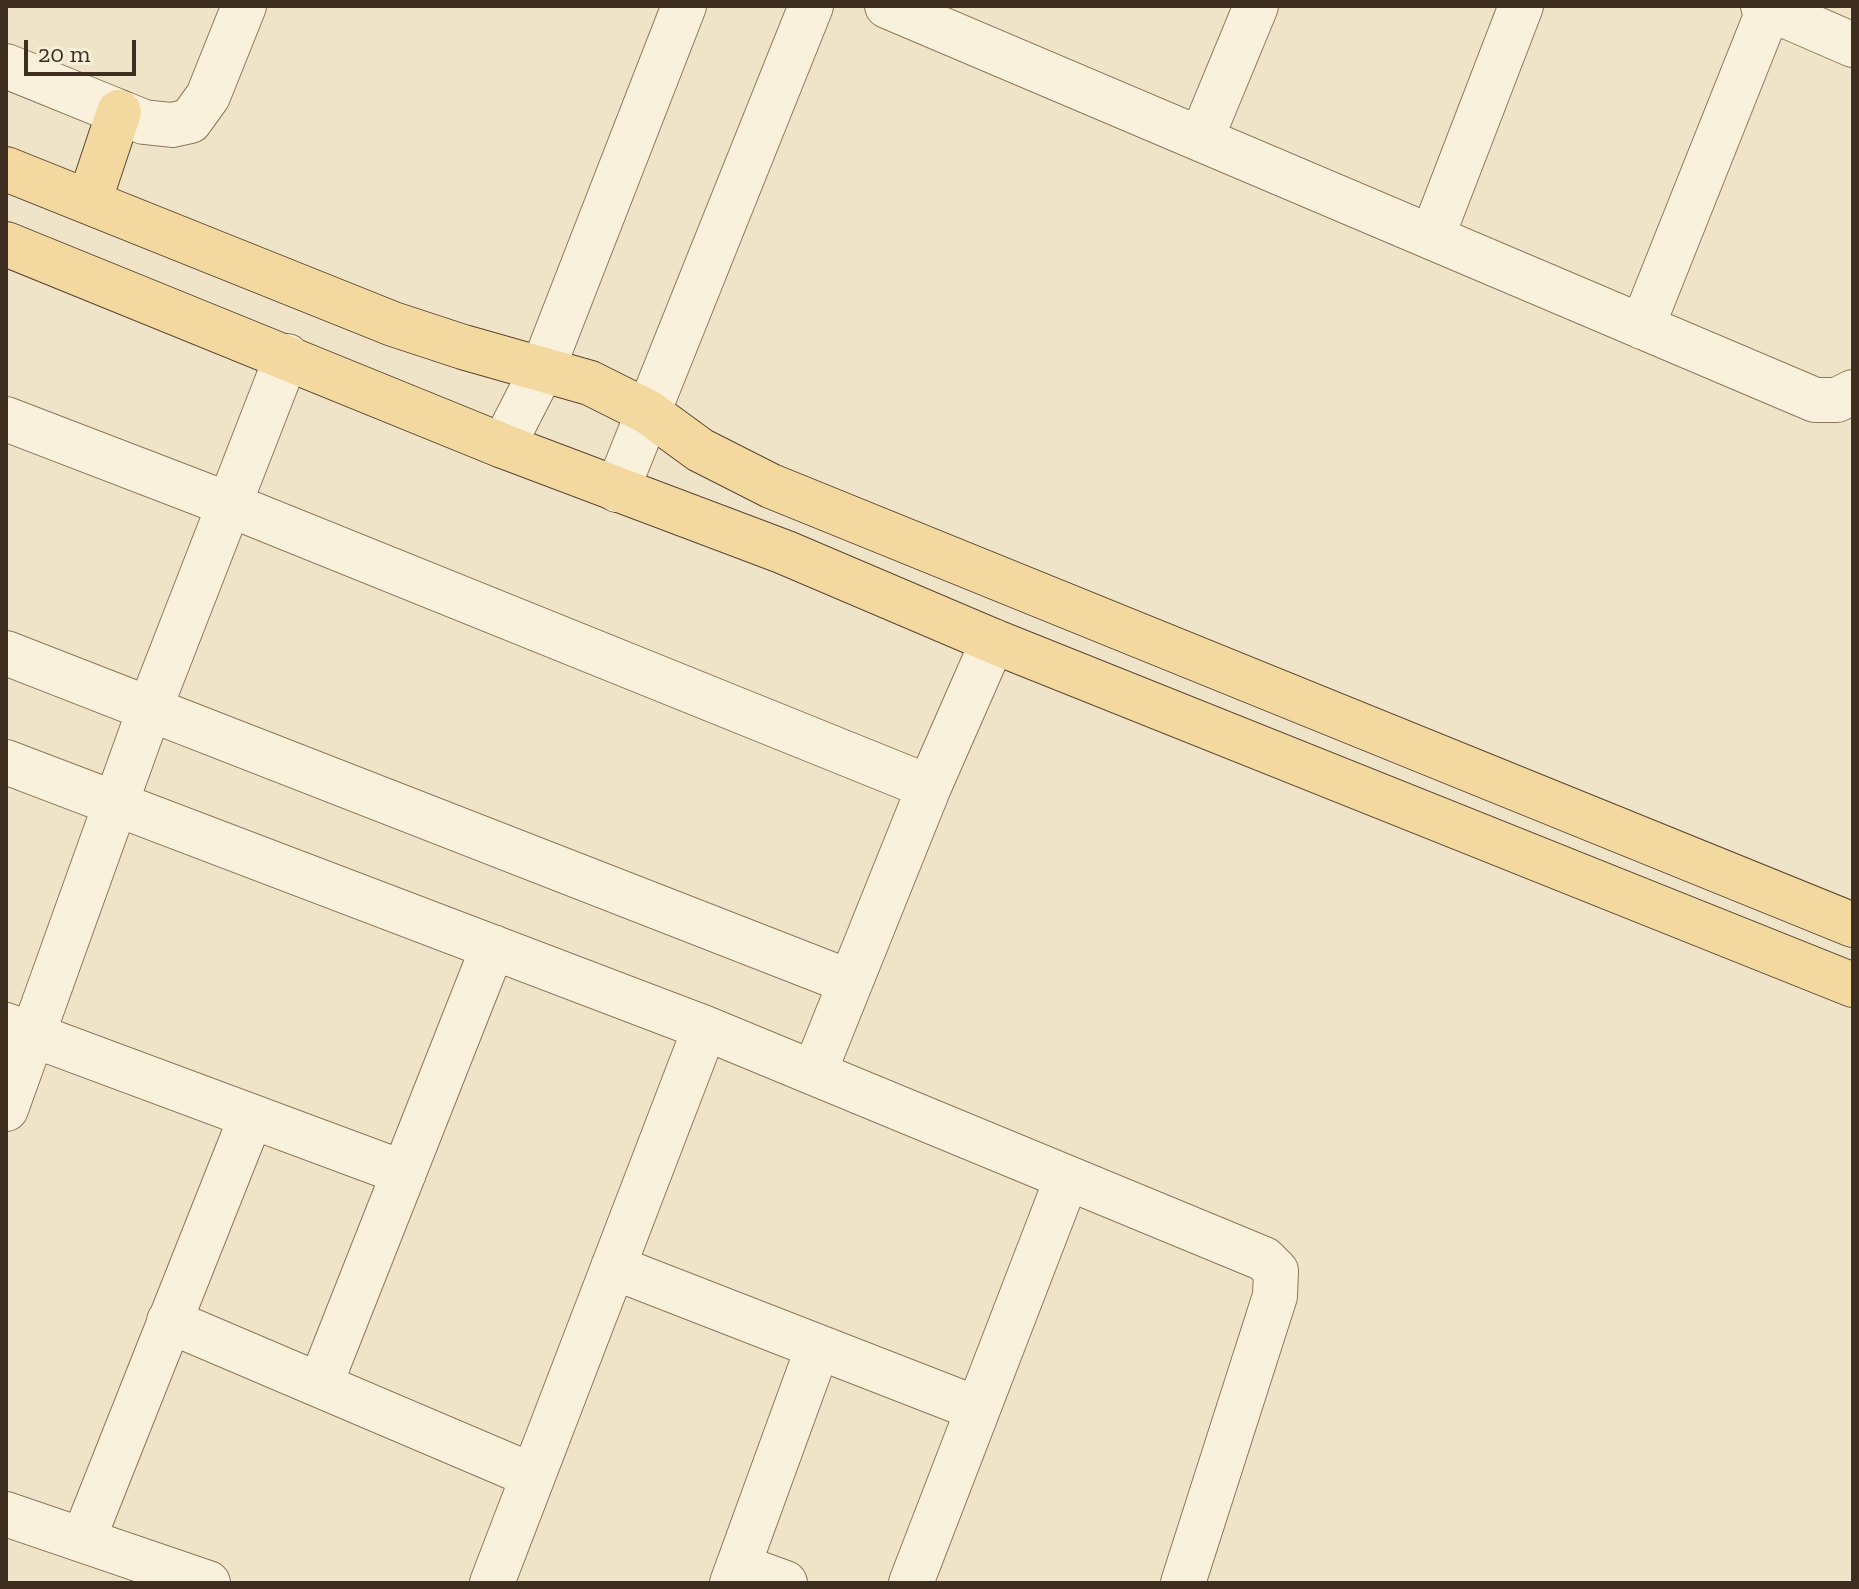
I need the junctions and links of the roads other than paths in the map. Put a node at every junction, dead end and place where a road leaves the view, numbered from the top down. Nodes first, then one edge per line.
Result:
1 (244, 6) edge
2 (684, 6) edge
3 (811, 6) edge
4 (887, 6) edge
5 (1256, 6) edge
6 (1521, 6) edge
7 (1768, 7) edge
8 (1853, 45) edge
9 (6, 66) edge
10 (119, 112) junction
11 (1201, 139) junction
12 (6, 169) edge
13 (89, 202) junction
14 (1432, 237) junction
15 (6, 244) edge
16 (1642, 327) junction
17 (287, 356) junction
18 (543, 368) junction
19 (1853, 392) edge
20 (648, 412) junction
21 (6, 419) edge
22 (503, 446) junction
23 (617, 490) junction
24 (230, 505) junction
25 (993, 641) junction
26 (6, 653) edge
27 (150, 708) junction
28 (6, 762) edge
29 (929, 787) junction
30 (115, 803) junction
31 (1853, 925) edge
32 (493, 947) junction
33 (850, 982) junction
34 (1853, 985) edge
35 (705, 1028) junction
36 (19, 1030) edge
37 (814, 1073) junction
38 (6, 1109) edge
39 (251, 1117) junction
40 (404, 1173) junction
41 (1067, 1178) junction
42 (613, 1267) junction
43 (169, 1321) junction
44 (818, 1347) junction
45 (320, 1385) junction
46 (978, 1409) junction
47 (533, 1476) junction
48 (6, 1514) edge
49 (83, 1540) junction
50 (735, 1575) edge
51 (208, 1583) edge
52 (492, 1583) edge
53 (785, 1583) edge
54 (911, 1583) edge
55 (1183, 1583) edge

1 - 10 street
2 - 18 street
3 - 20 street
4 - 11 street
5 - 11 street
6 - 14 street
7 - 8 street
7 - 16 street
9 - 10 street
10 - 13 main road
11 - 14 street
12 - 13 main road
13 - 18 main road
14 - 16 street
15 - 17 main road
16 - 19 street
17 - 22 main road
17 - 24 street
18 - 20 main road
18 - 22 street
20 - 23 street
20 - 31 main road
21 - 24 street
22 - 23 main road
23 - 25 main road
24 - 27 street
24 - 29 street
25 - 29 street
25 - 34 main road
26 - 27 street
27 - 30 street
27 - 33 street
28 - 30 street
29 - 33 street
30 - 32 street
30 - 36 street
32 - 35 street
32 - 40 street
33 - 37 street
35 - 37 street
35 - 42 street
36 - 38 street
36 - 39 street
37 - 41 street
39 - 40 street
39 - 43 street
40 - 45 street
41 - 46 street
41 - 55 street
42 - 44 street
42 - 47 street
43 - 45 street
43 - 49 street
44 - 46 street
44 - 50 street
45 - 47 street
46 - 54 street
47 - 52 street
48 - 49 street
49 - 51 street
50 - 53 street

